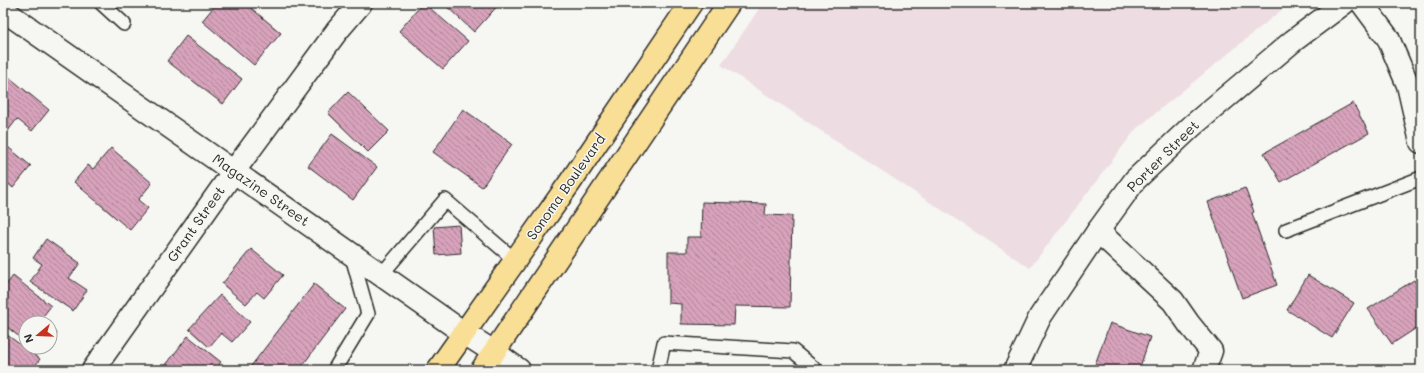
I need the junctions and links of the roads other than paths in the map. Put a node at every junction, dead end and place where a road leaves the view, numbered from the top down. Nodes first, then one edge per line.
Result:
1 (101, 3) edge
2 (361, 3) edge
3 (691, 3) edge
4 (729, 3) edge
5 (1344, 3) edge
6 (1362, 3) edge
7 (3, 10) edge
8 (124, 24) dead end
9 (1421, 142) edge
10 (234, 171) junction
11 (1421, 178) edge
12 (1098, 230) junction
13 (1286, 230) dead end
14 (350, 253) junction
15 (515, 260) junction
16 (382, 276) junction
17 (464, 333) junction
18 (494, 352) junction
19 (93, 370) edge
20 (334, 370) edge
21 (438, 370) edge
22 (482, 370) edge
23 (518, 370) edge
24 (658, 370) edge
25 (816, 370) edge
26 (1015, 370) edge
27 (1204, 370) edge

1 - 8 lane
2 - 10 street, Grant Street
3 - 15 main road, Sonoma Boulevard
4 - 18 main road
5 - 12 street, Porter Street
6 - 9 street
7 - 10 street, Magazine Street
10 - 14 street, Magazine Street
10 - 19 street, Grant Street
11 - 13 lane
12 - 26 street, Porter Street
12 - 27 street
14 - 16 street, Magazine Street
14 - 20 lane
15 - 16 lane
15 - 17 main road, Sonoma Boulevard
16 - 17 street, Magazine Street
17 - 18 street, Magazine Street
17 - 21 main road, Sonoma Boulevard
18 - 22 main road
18 - 23 street, Magazine Street
24 - 25 lane

